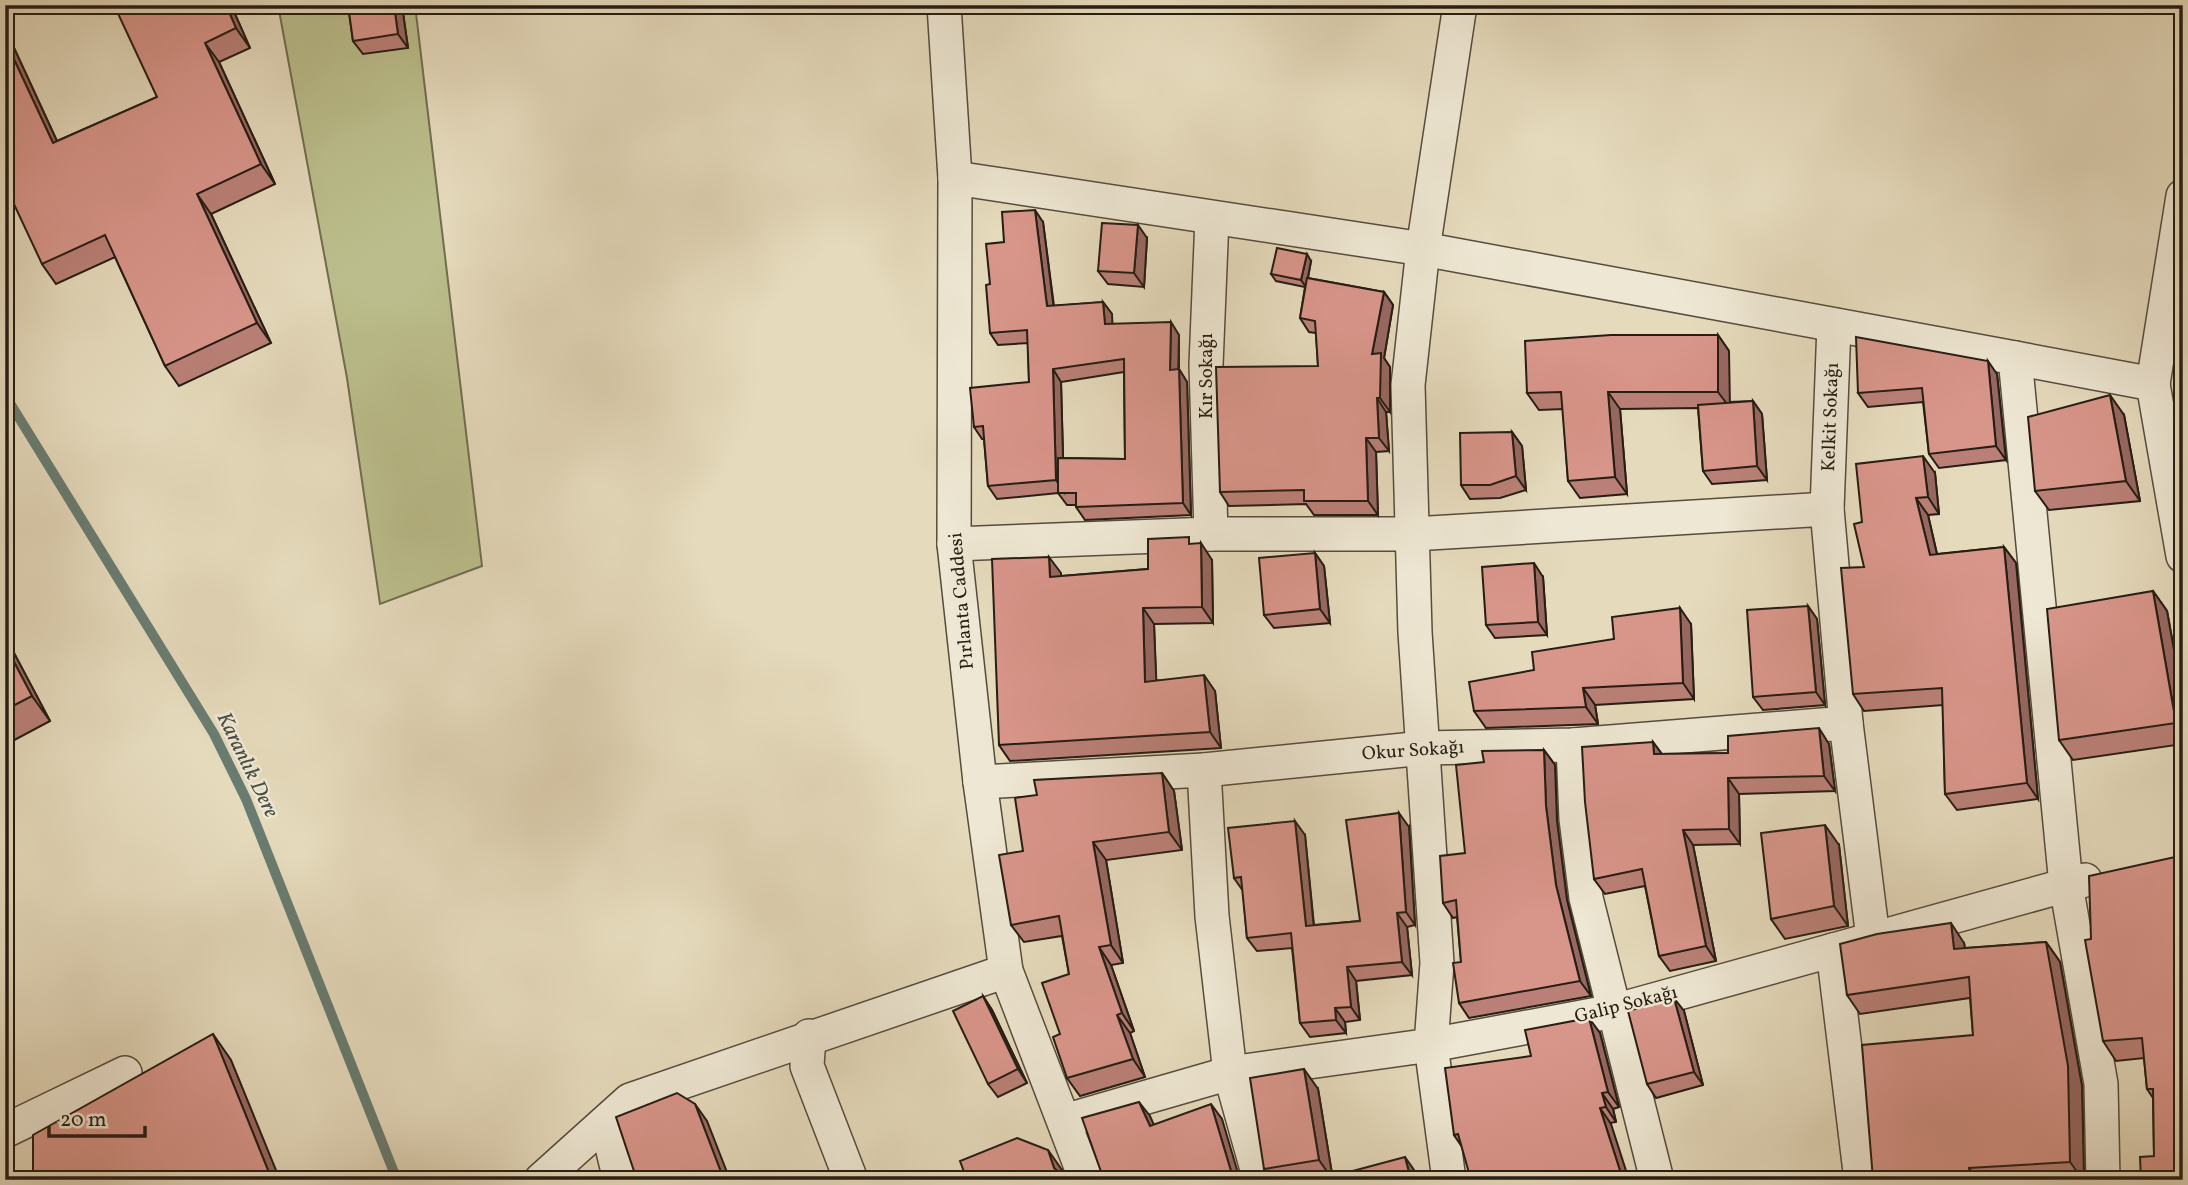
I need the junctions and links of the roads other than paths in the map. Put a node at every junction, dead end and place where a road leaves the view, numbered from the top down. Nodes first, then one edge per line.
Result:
1 (944, 5) edge
2 (1460, 5) edge
3 (955, 178) junction
4 (2183, 196) edge
5 (1212, 218) junction
6 (1423, 249) junction
7 (1834, 325) junction
8 (2015, 358) junction
9 (2153, 384) junction
10 (1827, 509) junction
11 (1211, 534) junction
12 (1413, 534) junction
13 (954, 544) junction
14 (2183, 556) edge
15 (1846, 723) junction
16 (1573, 745) junction
17 (1424, 748) junction
18 (1204, 770) junction
19 (980, 782) junction
20 (2115, 873) edge
21 (2066, 885) junction
22 (1873, 939) junction
23 (1833, 950) junction
24 (1006, 971) junction
25 (1614, 1011) junction
26 (809, 1036) junction
27 (1431, 1045) junction
28 (125, 1073) dead end
29 (1230, 1073) junction
30 (1063, 1121) junction
31 (606, 1122) junction
32 (5, 1131) edge
33 (541, 1180) edge
34 (620, 1180) edge
35 (851, 1180) edge
36 (1086, 1180) edge
37 (1259, 1180) edge
38 (1449, 1180) edge
39 (1657, 1180) edge
40 (1861, 1180) edge
41 (2103, 1180) edge

1 - 3 street, Pırlanta Caddesi
2 - 6 street
3 - 5 street
3 - 13 street, Pırlanta Caddesi
4 - 9 street
5 - 6 street
5 - 11 street, Kır Sokağı
6 - 7 street
6 - 12 street
7 - 8 street
7 - 10 street, Kelkit Sokağı
8 - 9 street
8 - 21 street
9 - 14 street
10 - 12 street
10 - 15 street, Kelkit Sokağı
11 - 12 street
11 - 13 street
12 - 17 street
13 - 19 street, Pırlanta Caddesi
15 - 16 street, Okur Sokağı
15 - 22 street, Kelkit Sokağı
16 - 17 street, Okur Sokağı
16 - 25 street
17 - 18 street, Okur Sokağı
17 - 27 street
18 - 19 street, Okur Sokağı
18 - 29 street
19 - 24 street, Pırlanta Caddesi
20 - 21 street, Galip Sokağı
21 - 22 street, Galip Sokağı
21 - 41 street
22 - 23 street, Galip Sokağı
23 - 25 street, Galip Sokağı
23 - 40 street
24 - 26 street
24 - 30 street, Pırlanta Caddesi
25 - 27 street, Galip Sokağı
25 - 39 street
26 - 31 street
26 - 35 street
27 - 29 street, Galip Sokağı
27 - 38 street
28 - 32 street
29 - 30 street, Galip Sokağı
29 - 37 street
30 - 36 street, Pırlanta Caddesi
31 - 33 street
31 - 34 street

